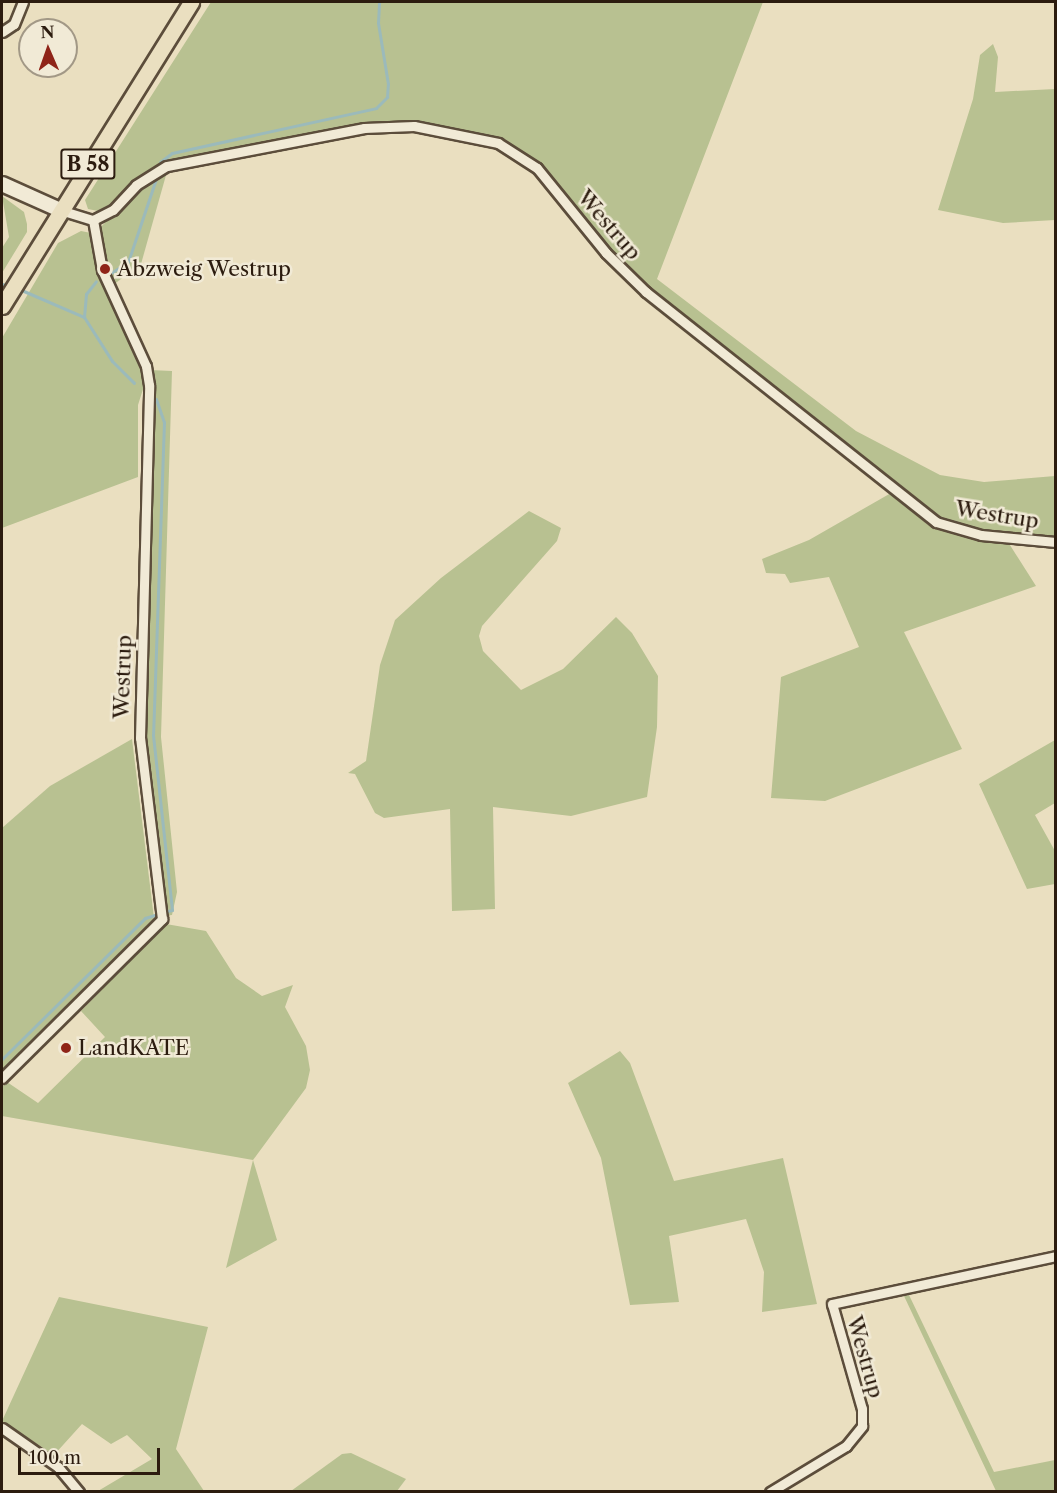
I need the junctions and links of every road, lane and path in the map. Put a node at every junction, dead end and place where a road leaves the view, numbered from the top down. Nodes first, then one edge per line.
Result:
1 (23, 2) edge
2 (191, 2) edge
3 (2, 32) edge
4 (2, 184) edge
5 (60, 210) junction
6 (93, 220) junction
7 (2, 306) edge
8 (1056, 542) edge
9 (2, 1078) edge
10 (1056, 1256) edge
11 (2, 1428) edge
12 (79, 1491) edge
13 (770, 1491) edge

1 - 3 street
2 - 5 main road, B 58
4 - 5 street
5 - 6 street
5 - 7 main road, B 58
6 - 8 street, Westrup
6 - 9 street, Westrup
10 - 13 street, Westrup
11 - 12 street

